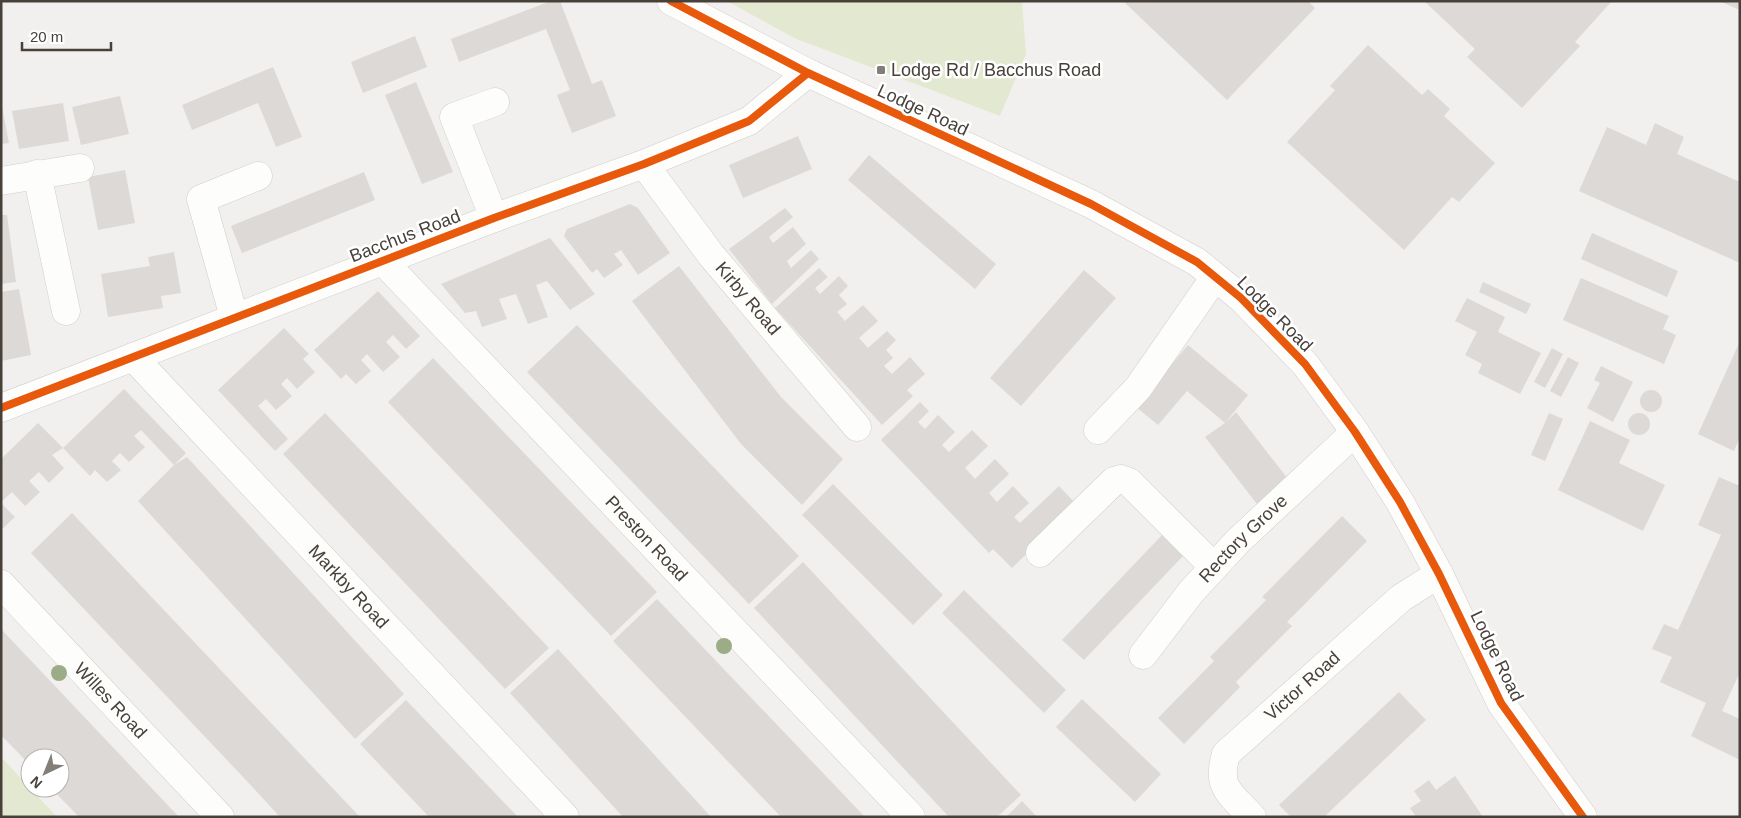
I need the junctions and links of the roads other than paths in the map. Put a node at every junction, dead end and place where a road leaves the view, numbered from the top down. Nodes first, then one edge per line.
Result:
1 (671, 1) edge
2 (808, 74) junction
3 (495, 102) dead end
4 (644, 164) junction
5 (80, 168) dead end
6 (36, 174) junction
7 (258, 176) dead end
8 (1, 180) edge
9 (494, 218) junction
10 (382, 260) junction
11 (1215, 277) junction
12 (66, 312) dead end
13 (234, 317) junction
14 (133, 357) junction
15 (1, 408) edge
16 (857, 427) dead end
17 (1098, 430) dead end
18 (1355, 432) junction
19 (1040, 553) dead end
20 (1214, 567) junction
21 (1439, 574) junction
22 (1, 584) edge
23 (1144, 655) dead end
24 (220, 817) edge
25 (565, 817) edge
26 (910, 817) edge
27 (1252, 817) edge
28 (1583, 817) edge

1 - 2 street, Lodge Road
2 - 4 street, Bacchus Road
2 - 11 street, Lodge Road
3 - 9 street
4 - 9 street, Bacchus Road
4 - 16 street, Kirby Road
5 - 6 street
6 - 8 street
6 - 12 street
7 - 13 street
9 - 10 street, Bacchus Road
10 - 13 street, Bacchus Road
10 - 26 street, Preston Road
11 - 17 street
11 - 18 street, Lodge Road
13 - 14 street, Bacchus Road
14 - 15 street, Bacchus Road
14 - 25 street, Markby Road
18 - 20 street, Rectory Grove
18 - 21 street, Lodge Road
19 - 20 street
20 - 23 street, Rectory Grove
21 - 27 street, Victor Road
21 - 28 street, Lodge Road
22 - 24 street, Willes Road

